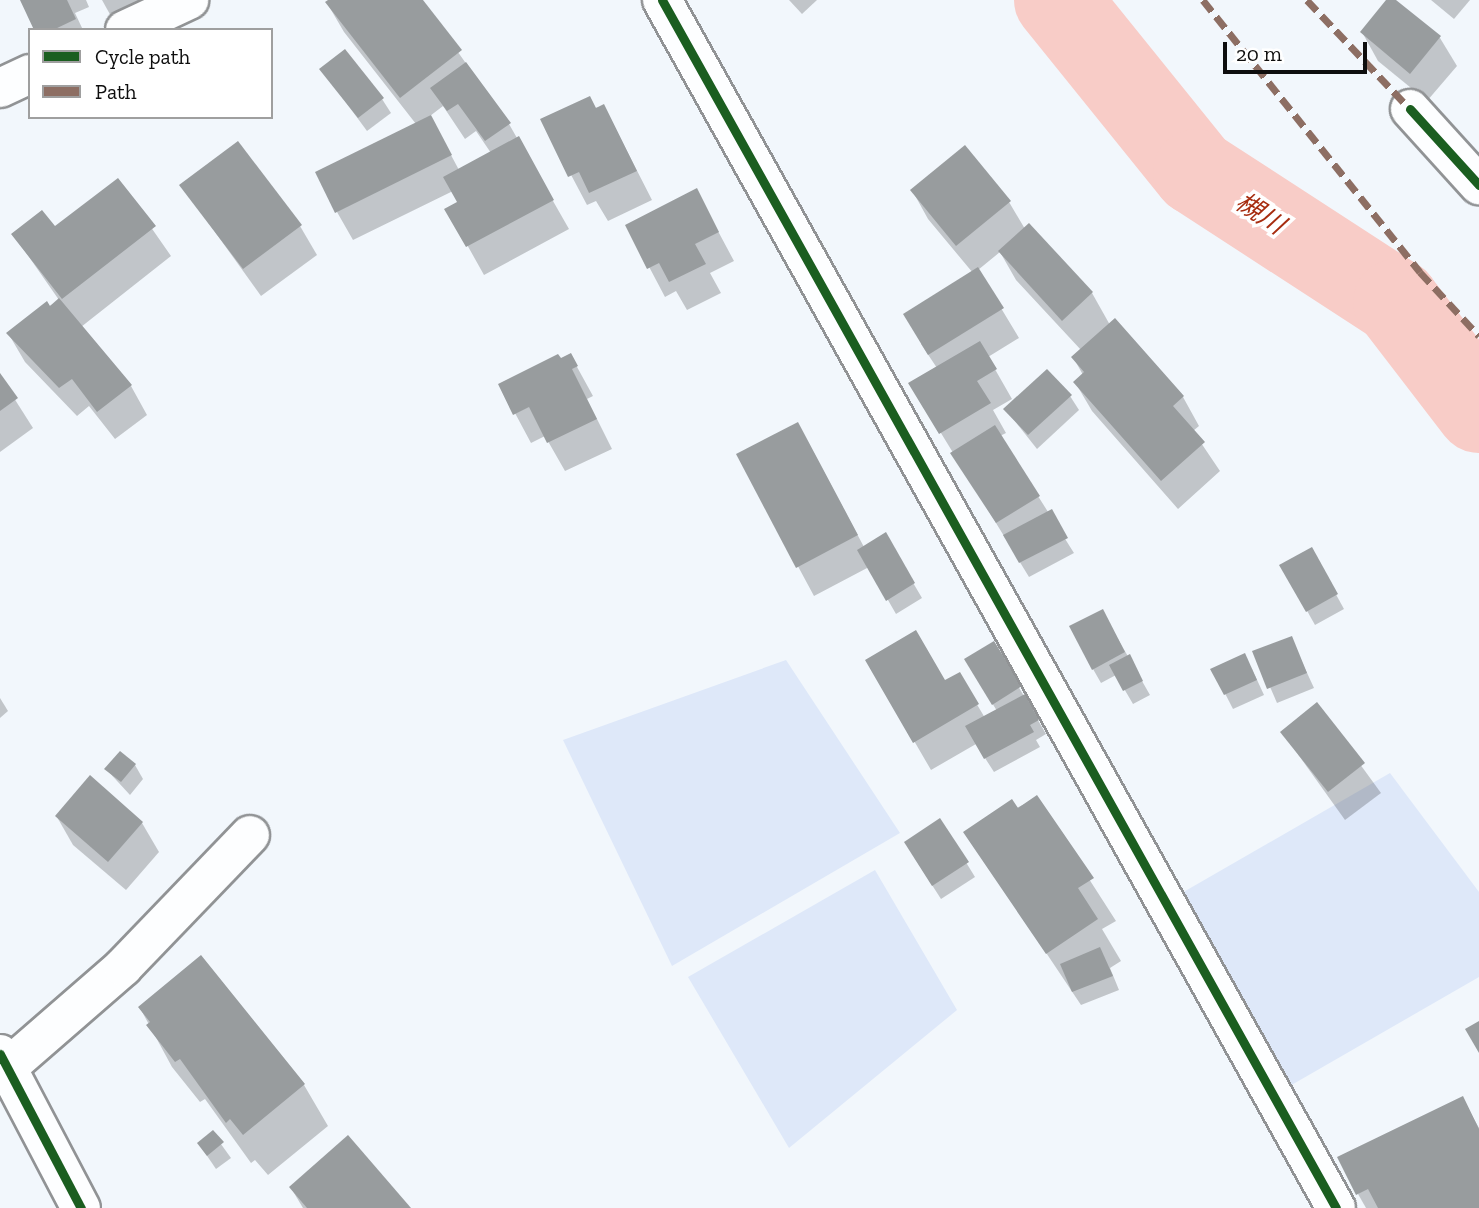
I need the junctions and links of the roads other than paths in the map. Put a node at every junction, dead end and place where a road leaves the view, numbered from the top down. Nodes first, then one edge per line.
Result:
1 (189, 0) edge
2 (662, 0) edge
3 (129, 28) edge
4 (28, 75) edge
5 (0, 88) edge
6 (1410, 109) dead end
7 (1479, 185) edge
8 (250, 835) dead end
9 (4, 1061) edge
10 (81, 1208) edge
11 (1336, 1208) edge

1 - 3 street
2 - 11 street
4 - 5 street
6 - 7 street
8 - 9 street
9 - 10 street

